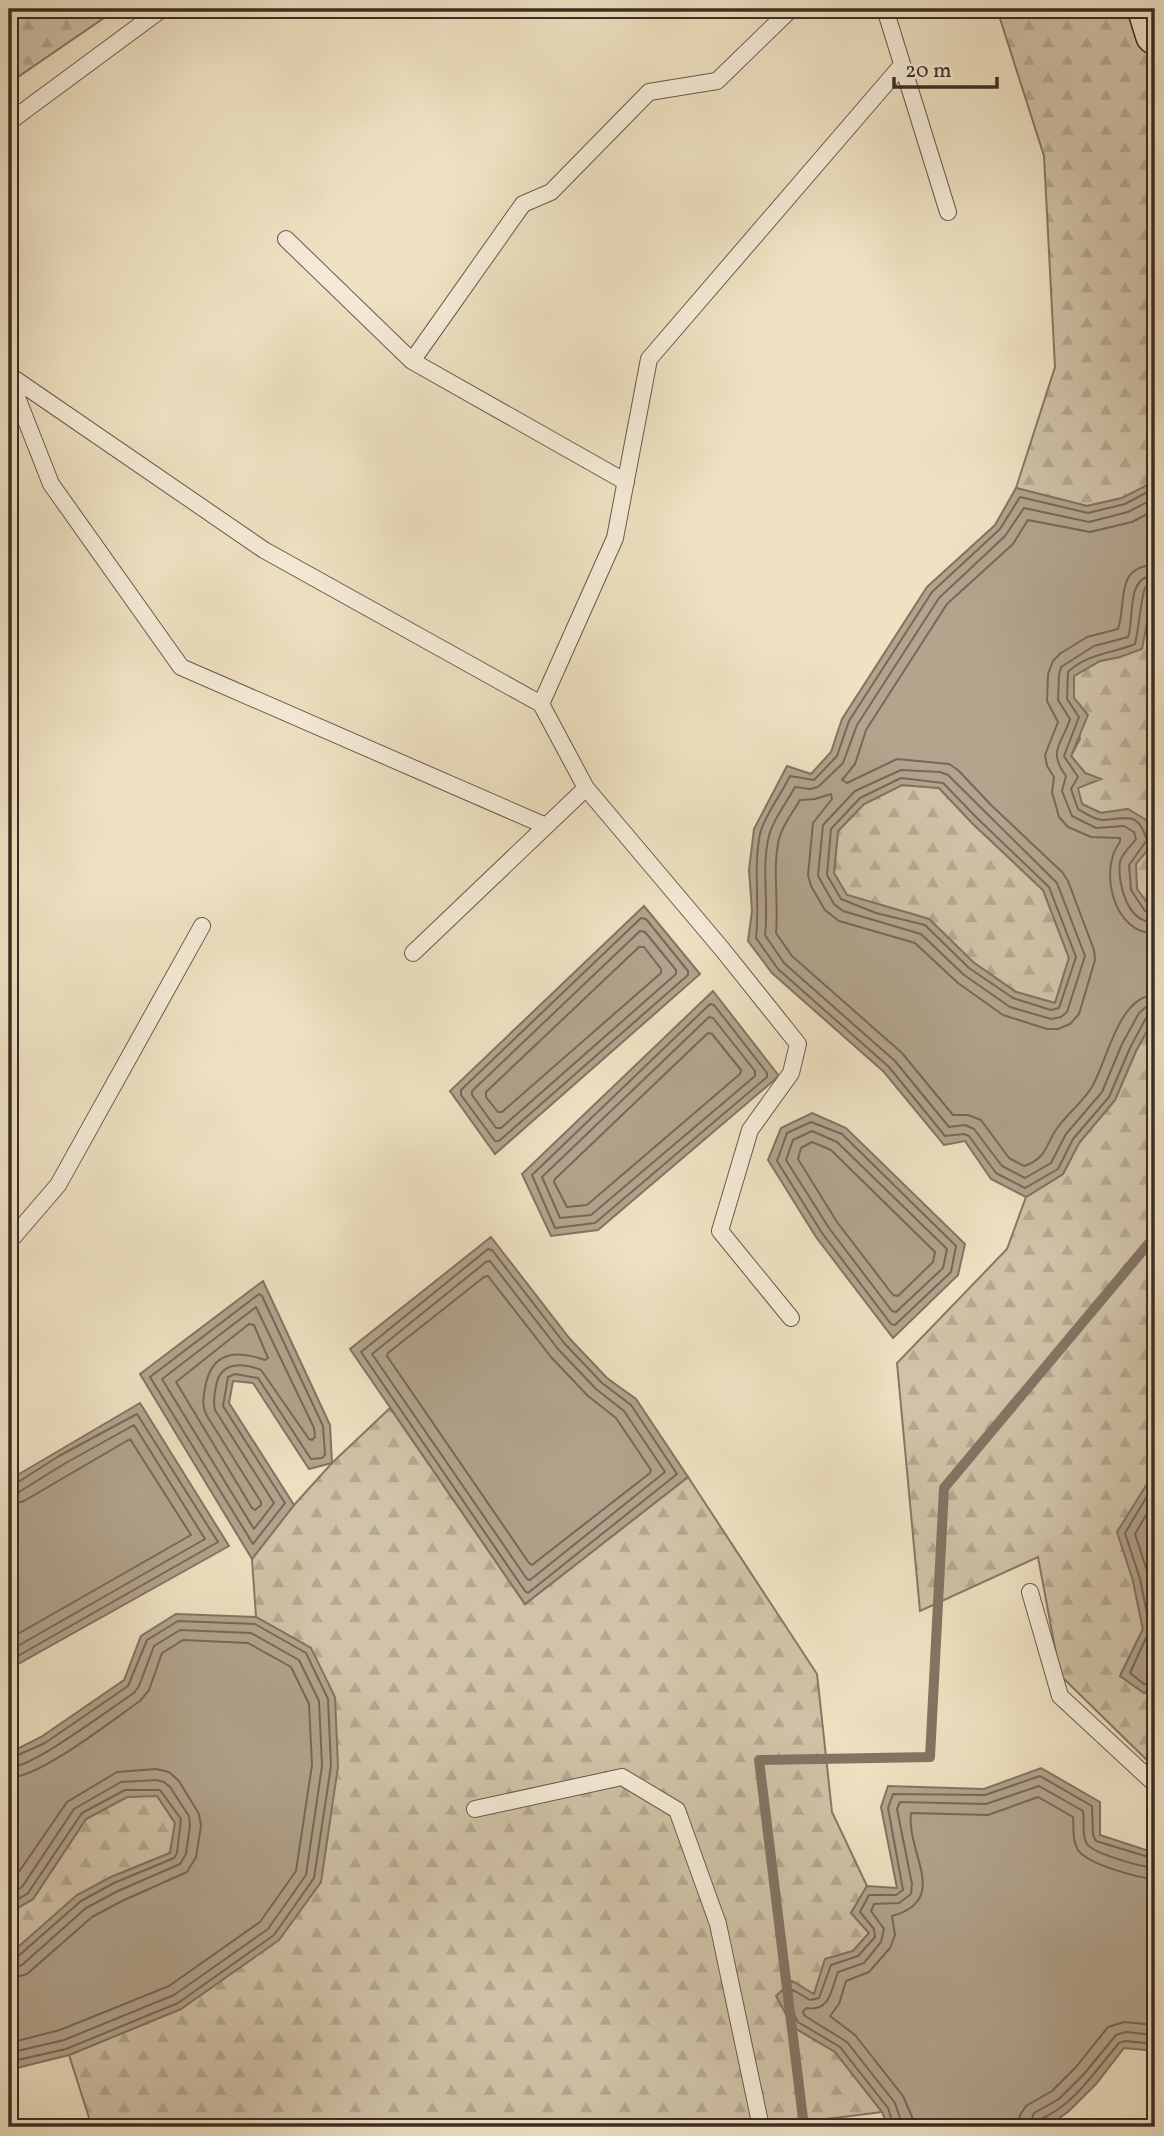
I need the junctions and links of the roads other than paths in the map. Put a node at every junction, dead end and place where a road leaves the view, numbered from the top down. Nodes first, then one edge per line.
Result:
1 (162, 9) edge
2 (791, 9) edge
3 (884, 9) edge
4 (1147, 9) edge
5 (1155, 35) edge
6 (902, 65) junction
7 (9, 122) edge
8 (947, 212) dead end
9 (286, 239) dead end
10 (412, 361) junction
11 (9, 376) edge
12 (626, 482) junction
13 (541, 704) junction
14 (586, 788) junction
15 (546, 826) junction
16 (202, 926) dead end
17 (413, 953) dead end
18 (9, 1242) edge
19 (791, 1318) dead end
20 (1030, 1592) dead end
21 (1155, 1784) edge
22 (475, 1809) dead end
23 (761, 2127) edge

1 - 7 lane
2 - 10 lane
3 - 6 lane
4 - 5 highway
6 - 8 lane
6 - 12 lane
9 - 10 lane
10 - 12 lane
11 - 13 lane
11 - 15 lane
12 - 13 lane
13 - 14 lane
14 - 15 lane
14 - 19 lane
15 - 17 lane
16 - 18 lane
20 - 21 lane
22 - 23 lane

